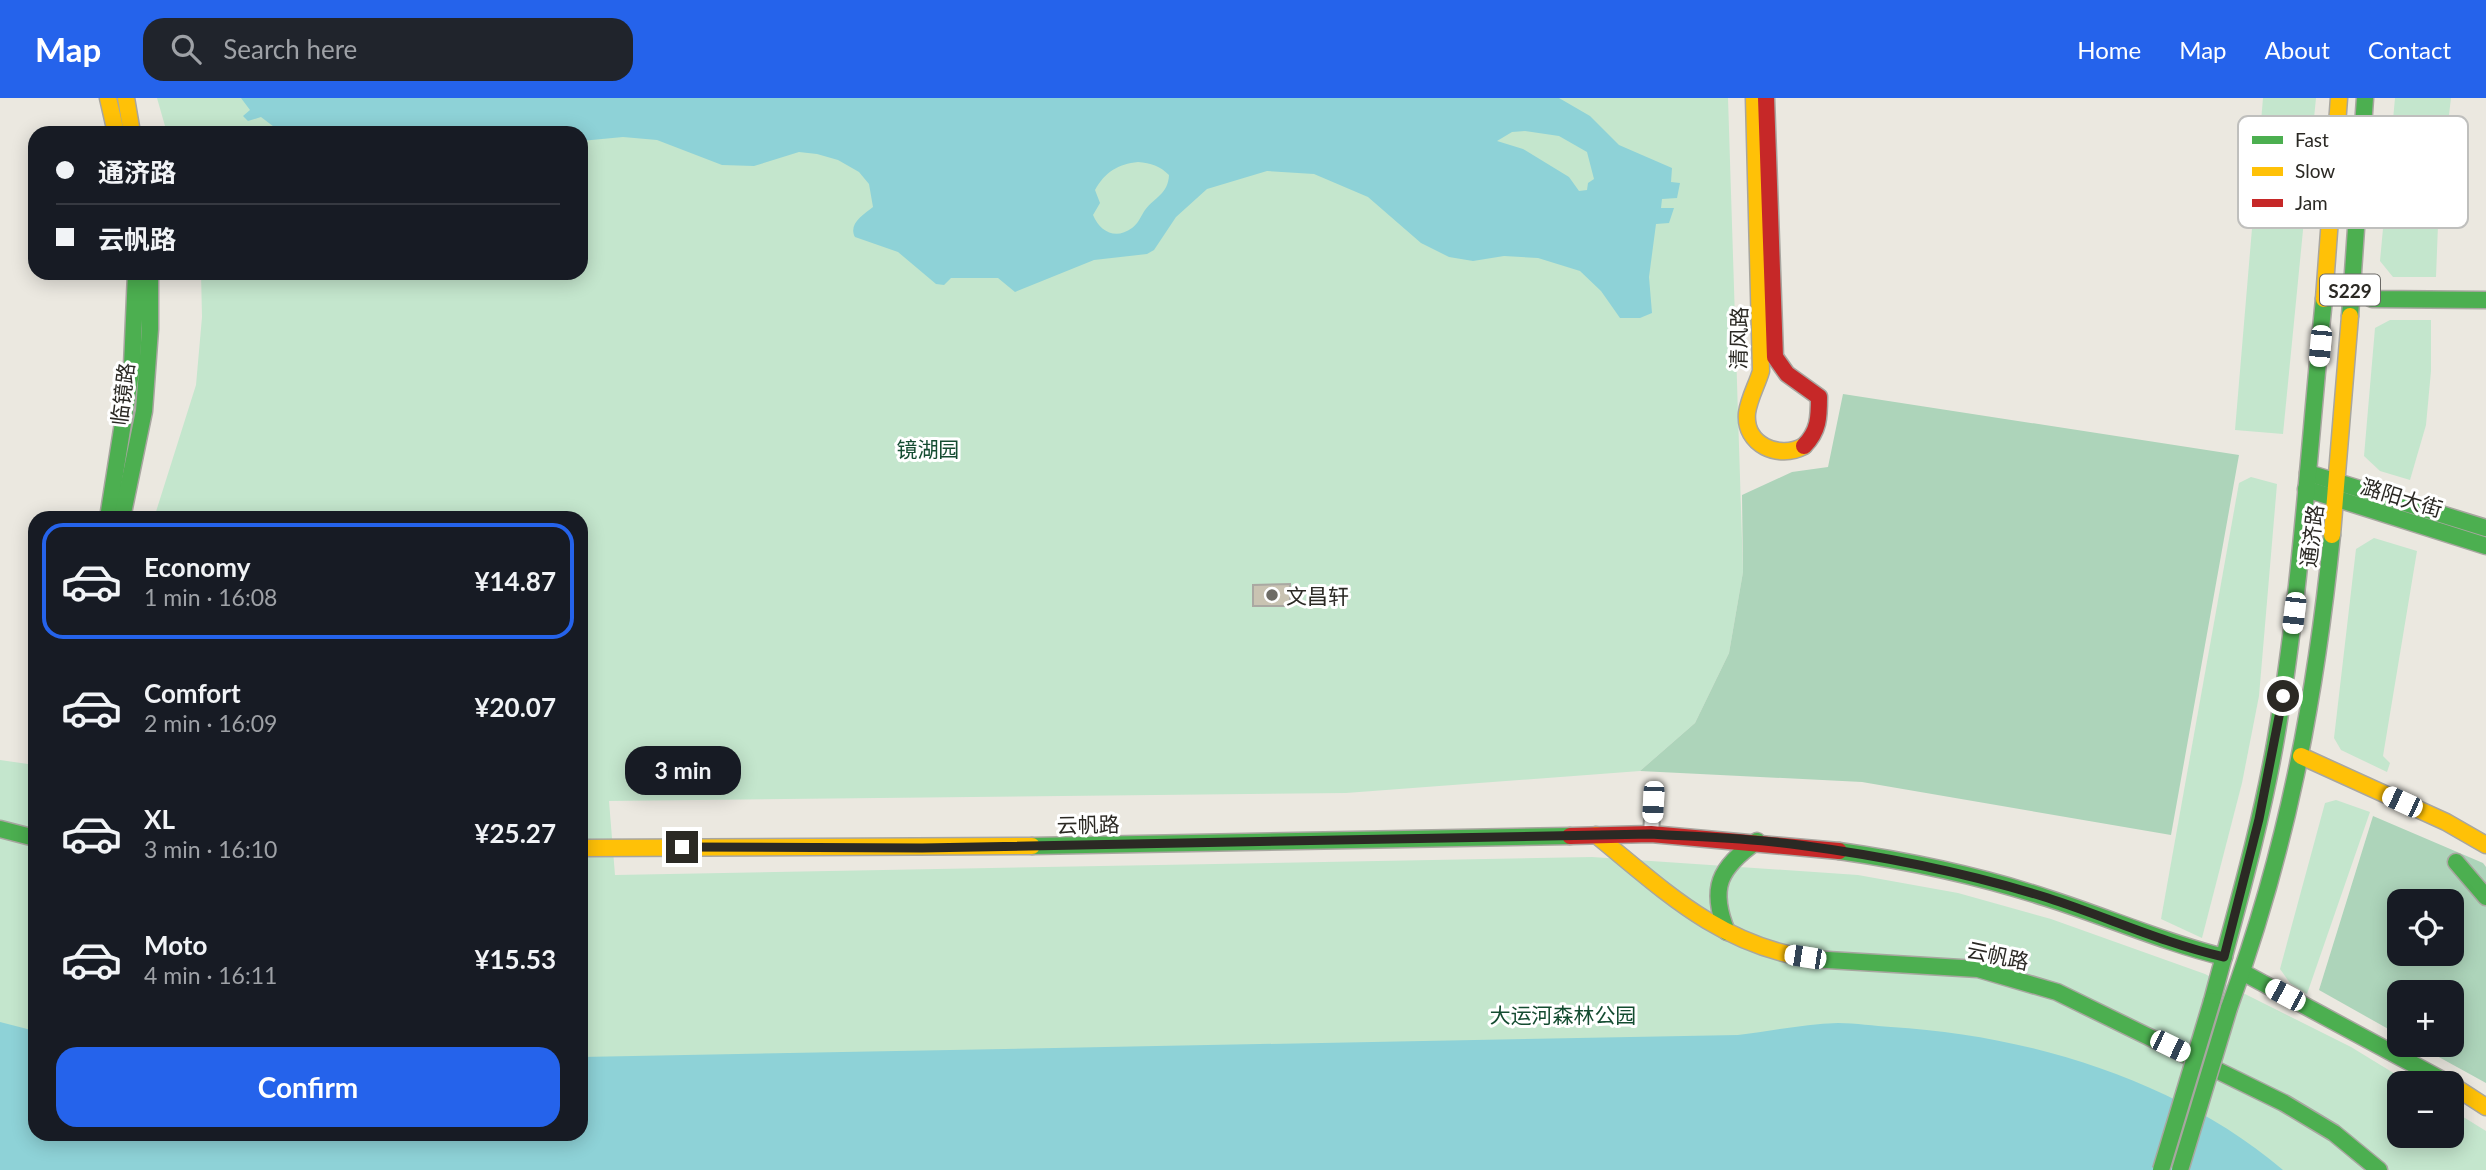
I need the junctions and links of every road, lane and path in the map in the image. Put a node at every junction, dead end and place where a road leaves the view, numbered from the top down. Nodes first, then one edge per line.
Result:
1 (108, 98) edge
2 (126, 98) edge
3 (1754, 98) edge
4 (1766, 98) edge
5 (2339, 98) edge
6 (2365, 98) edge
7 (2337, 116) edge
8 (2364, 116) edge
9 (114, 126) edge
10 (131, 126) edge
11 (2328, 228) edge
12 (2355, 228) edge
13 (136, 280) edge
14 (150, 280) edge
15 (2350, 285) junction
16 (2486, 300) edge
17 (2307, 481) junction
18 (2338, 482) junction
19 (2336, 499) junction
20 (109, 511) edge
21 (123, 511) edge
22 (2486, 528) edge
23 (2486, 546) edge
24 (2301, 756) junction
25 (1653, 802) dead end
26 (0, 829) edge
27 (1651, 834) junction
28 (1596, 835) junction
29 (28, 836) edge
30 (1757, 841) junction
31 (2486, 845) edge
32 (708, 847) junction
33 (588, 848) edge
34 (2456, 862) dead end
35 (706, 864) dead end
36 (2486, 897) edge
37 (1727, 932) junction
38 (2224, 957) junction
39 (2244, 973) junction
40 (2426, 1071) edge
41 (2464, 1093) edge
42 (2486, 1107) edge
43 (2161, 1170) edge
44 (2180, 1170) edge
45 (2379, 1170) edge

1 - 9 street
2 - 10 street
3 - 4 street, 清风路
5 - 7 street, 通济路 / S229
6 - 8 street, 通济路 / S229
11 - 17 street, 通济路 / S229
12 - 15 street, 通济路 / S229
13 - 20 street, 临镜路
14 - 21 street, 临镜路
15 - 16 street
15 - 18 street, 通济路 / S229
17 - 18 street, 潞阳大街
17 - 19 street, 潞阳大街
17 - 38 street, 通济路 / S229
18 - 19 street, 通济路
18 - 22 street, 潞阳大街
19 - 23 street, 潞阳大街
19 - 24 street, 通济路
24 - 31 street
24 - 39 street, 通济路
25 - 27 street
26 - 29 street
27 - 28 street, 云帆路
27 - 30 street, 云帆路
28 - 32 street, 云帆路
28 - 37 street, 云帆路
30 - 37 street
30 - 38 street, 云帆路
32 - 33 street, 云帆路
32 - 35 street
34 - 36 street
37 - 45 street, 云帆路
38 - 43 street, 通济路 / S229, bridge
39 - 40 street
39 - 44 street, 通济路, bridge
41 - 42 street

